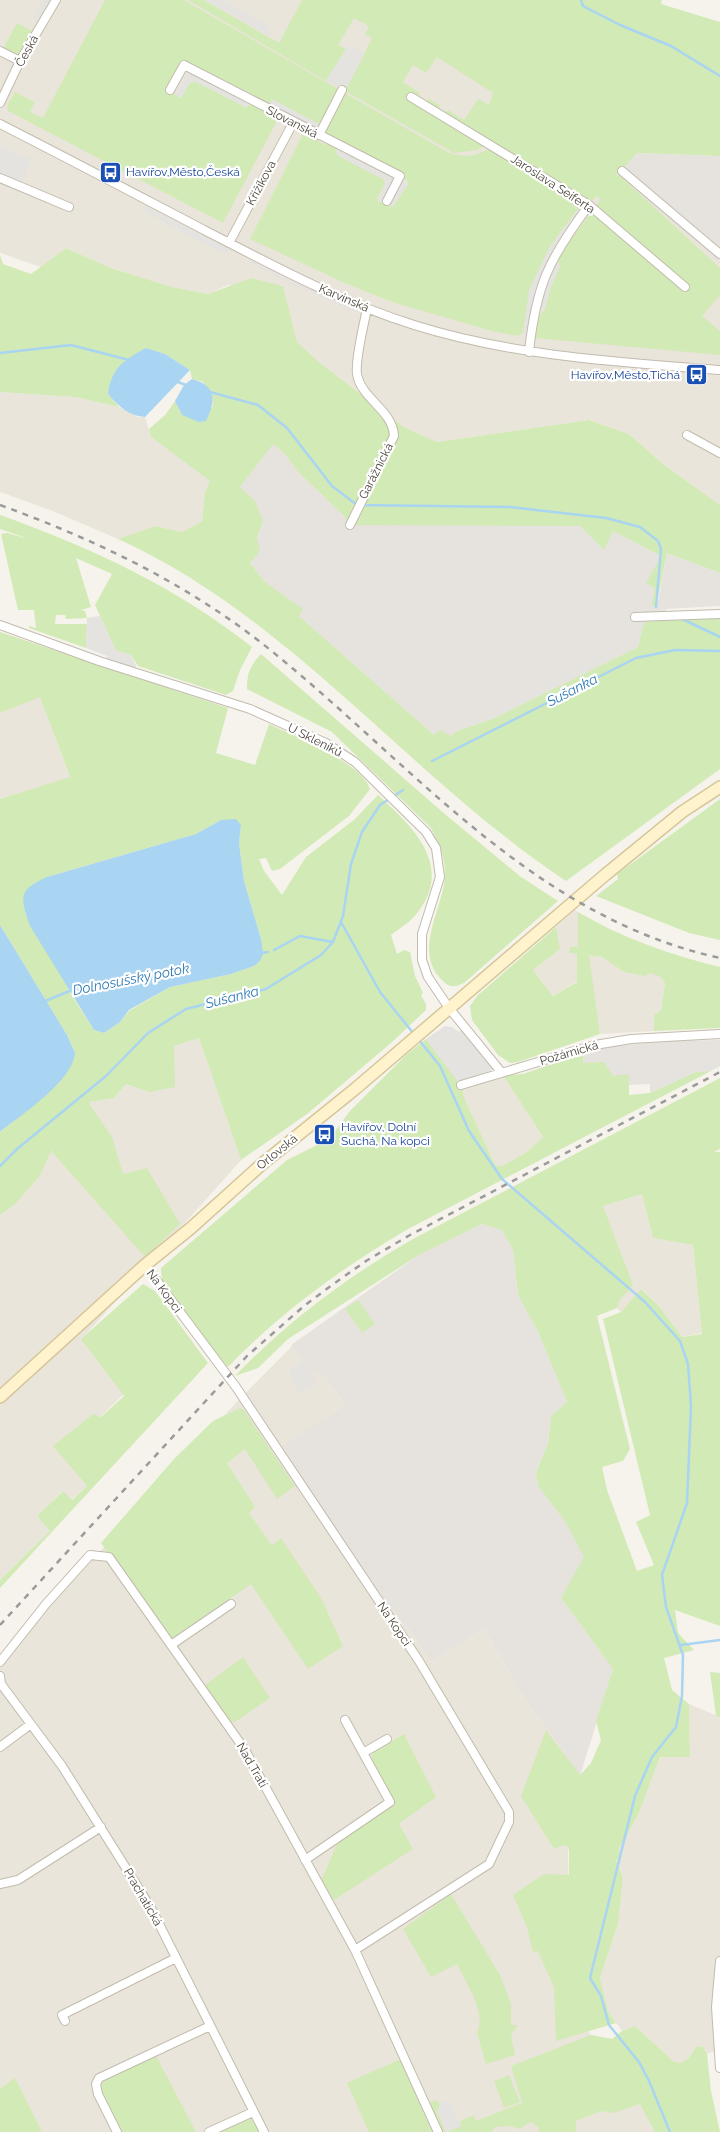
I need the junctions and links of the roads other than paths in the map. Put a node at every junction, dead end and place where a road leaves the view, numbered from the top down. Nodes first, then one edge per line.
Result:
1 (56, 0) edge
2 (0, 51) edge
3 (20, 61) junction
4 (170, 90) dead end
5 (342, 90) dead end
6 (411, 97) dead end
7 (0, 103) edge
8 (293, 123) junction
9 (0, 124) edge
10 (319, 136) junction
11 (622, 172) dead end
12 (0, 178) edge
13 (387, 201) dead end
14 (589, 205) junction
15 (69, 207) dead end
16 (230, 243) junction
17 (720, 254) edge
18 (685, 287) dead end
19 (367, 309) junction
20 (529, 352) junction
21 (720, 370) edge
22 (687, 435) dead end
23 (720, 453) edge
24 (352, 522) dead end
25 (720, 614) edge
26 (635, 617) dead end
27 (0, 626) edge
28 (720, 787) edge
29 (449, 1008) junction
30 (720, 1034) edge
31 (502, 1073) junction
32 (461, 1085) dead end
33 (145, 1265) junction
34 (0, 1397) edge
35 (230, 1604) dead end
36 (171, 1645) junction
37 (0, 1662) edge
38 (0, 1676) edge
39 (345, 1720) dead end
40 (31, 1724) junction
41 (387, 1740) dead end
42 (0, 1748) edge
43 (363, 1753) junction
44 (102, 1827) junction
45 (306, 1860) junction
46 (0, 1884) edge
47 (355, 1950) junction
48 (176, 1958) junction
49 (720, 1961) edge
50 (65, 2021) dead end
51 (210, 2026) junction
52 (720, 2068) edge
53 (253, 2112) junction
54 (117, 2132) edge
55 (208, 2132) edge
56 (264, 2132) edge
57 (438, 2132) edge

1 - 3 street, Česká
2 - 3 street
3 - 7 street, Česká
4 - 8 street, Slovanská
5 - 10 street
6 - 14 street, Jaroslava Seiferta
8 - 10 street, Slovanská
8 - 16 street, Křižíkova
9 - 16 street, Karvinská
10 - 13 street, Slovanská
11 - 17 street
12 - 15 street
14 - 18 street, Jaroslava Seiferta
14 - 20 street
16 - 19 street, Karvinská
19 - 20 street, Karvinská
19 - 24 street, Garážnická
20 - 21 street, Karvinská
22 - 23 street
25 - 26 street
27 - 29 street, U Skleníků
28 - 29 main road, Orlovská
29 - 31 street
29 - 33 main road, Orlovská
30 - 31 street, Požárnická
31 - 32 street, Požárnická
33 - 34 main road, Orlovská
33 - 47 street, Na Kopci
35 - 36 street
36 - 37 street, Nad Tratí
36 - 45 street, Nad Tratí
38 - 40 street, Prachatická
39 - 43 street
40 - 42 street
40 - 44 street, Prachatická
41 - 43 street
43 - 45 street
44 - 46 street
44 - 48 street, Prachatická
45 - 47 street, Nad Tratí
47 - 57 street, Nad Tratí
48 - 50 street
48 - 51 street, Prachatická
49 - 52 street
51 - 53 street, Prachatická
51 - 54 street
53 - 55 street
53 - 56 street, Prachatická

